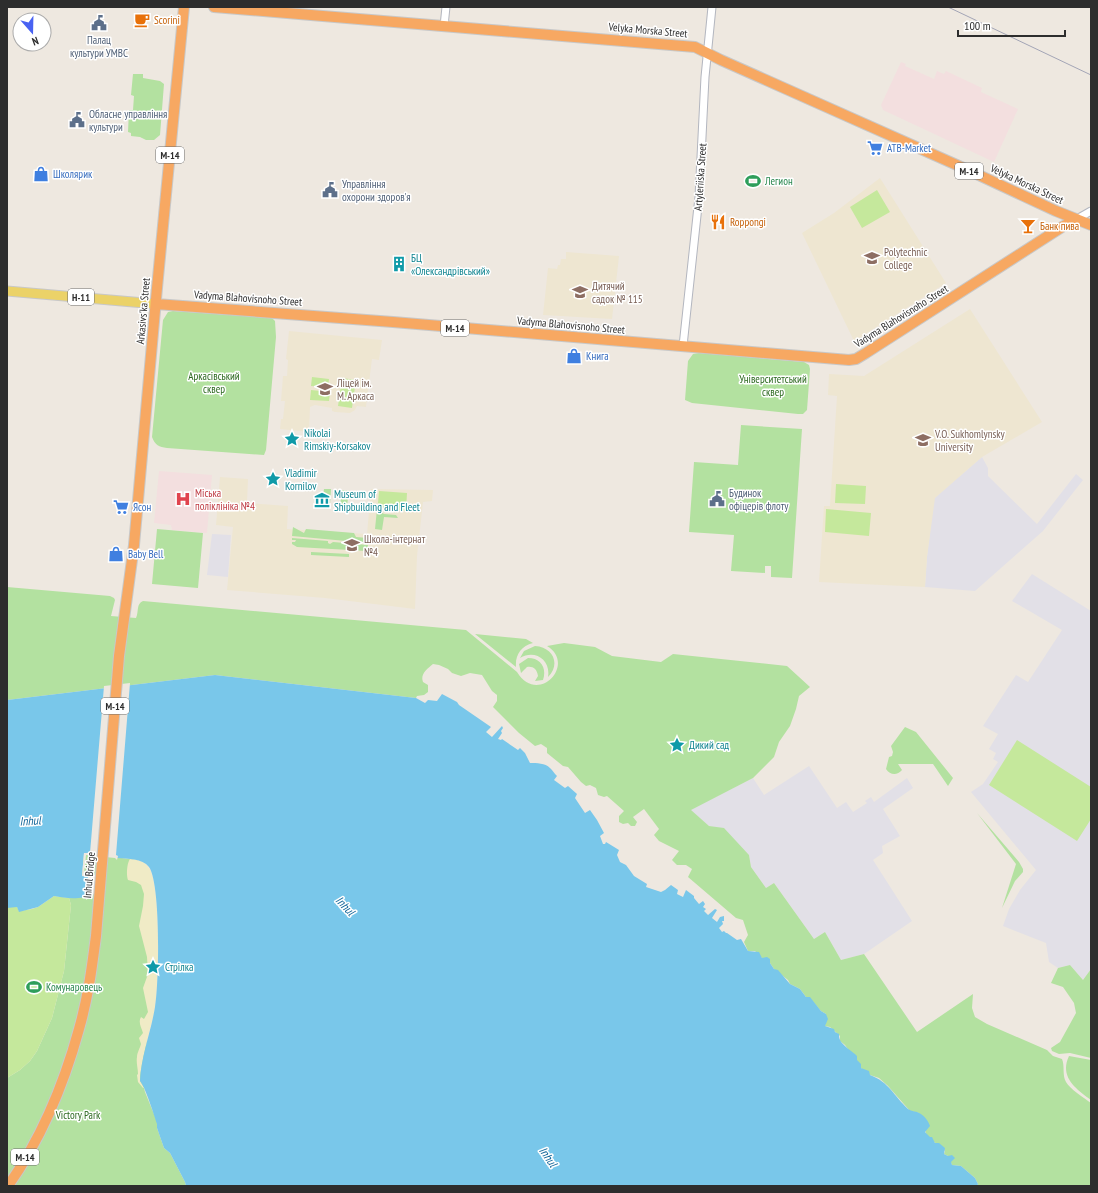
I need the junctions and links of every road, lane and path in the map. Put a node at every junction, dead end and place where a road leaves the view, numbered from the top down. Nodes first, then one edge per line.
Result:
1 (184, 7) edge
2 (214, 7) edge
3 (446, 7) edge
4 (712, 7) edge
5 (444, 26) junction
6 (707, 52) junction
7 (1091, 211) edge
8 (1077, 219) junction
9 (1091, 225) edge
10 (7, 291) edge
11 (156, 304) junction
12 (683, 346) junction
13 (124, 617) joint
14 (8, 1186) edge

1 - 11 highway, Arkasivs'ka Street / М-14
2 - 5 highway, Velyka Morska Street / М-14
3 - 5 street
4 - 6 street, Artyleriiska Street
5 - 6 highway, Velyka Morska Street / М-14
6 - 8 highway, Velyka Morska Street / М-14
6 - 12 street, Artyleriiska Street
7 - 8 street, Vadyma Blahovisnoho Street
8 - 9 highway, Velyka Morska Street / М-14
8 - 12 highway, Vadyma Blahovisnoho Street / М-14
10 - 11 main road, Vadyma Blahovisnoho Street / Н-11
11 - 12 highway, Vadyma Blahovisnoho Street / М-14
11 - 13 highway, Arkasivs'ka Street / М-14
13 - 14 highway, Inhul Bridge / М-14

